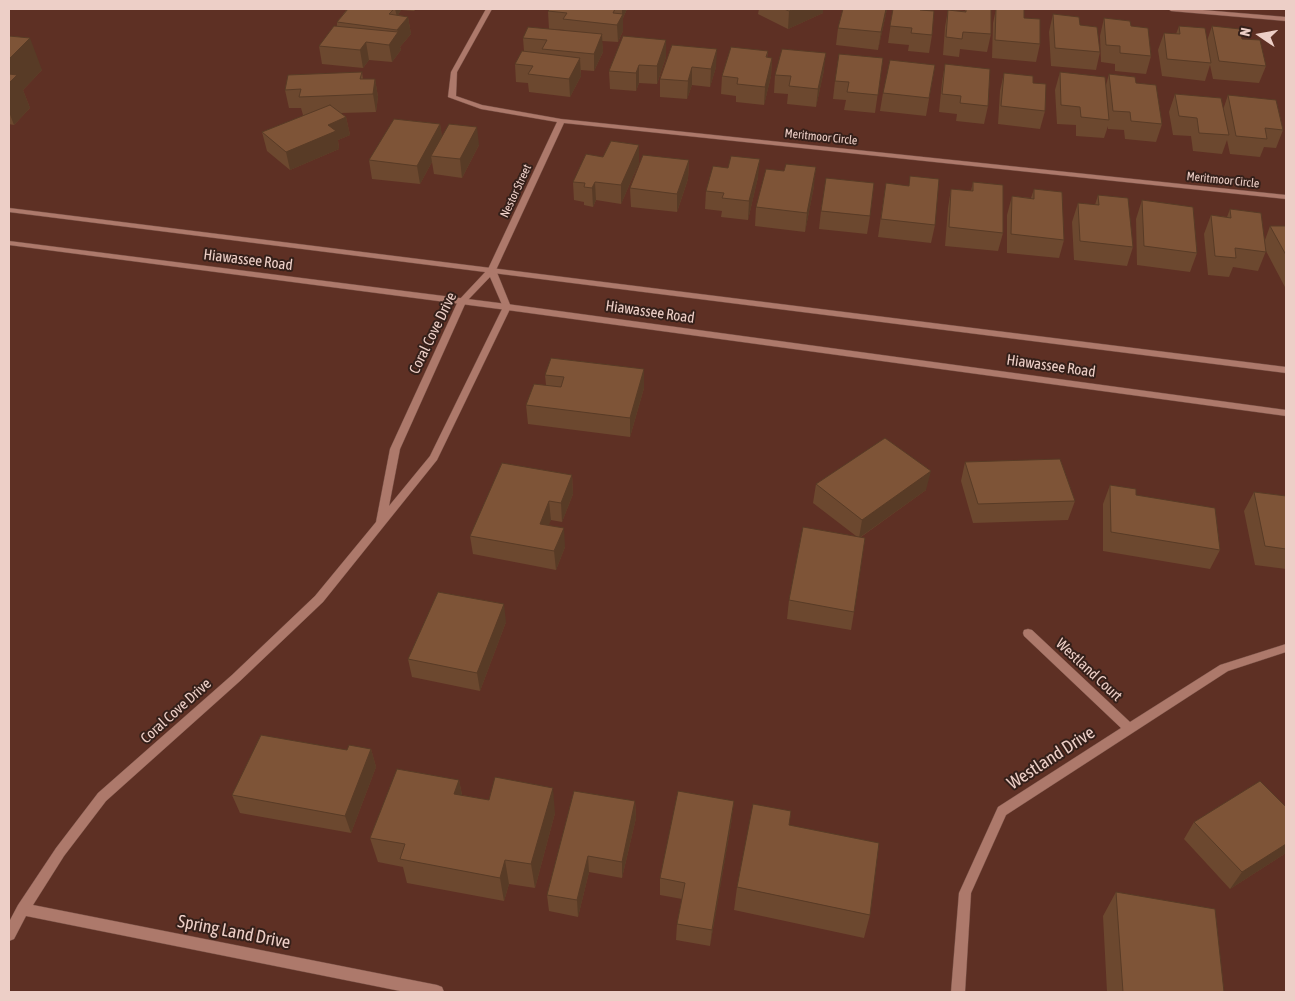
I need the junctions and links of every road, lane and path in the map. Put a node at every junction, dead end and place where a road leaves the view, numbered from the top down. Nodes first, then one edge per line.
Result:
1 (489, 9) edge
2 (1171, 9) edge
3 (1285, 9) edge
4 (1286, 14) edge
5 (1286, 19) edge
6 (561, 121) junction
7 (1286, 197) edge
8 (9, 210) edge
9 (9, 243) edge
10 (492, 270) junction
11 (462, 301) junction
12 (507, 306) junction
13 (1286, 370) edge
14 (1286, 413) edge
15 (381, 524) junction
16 (1028, 633) dead end
17 (1286, 648) edge
18 (1130, 729) junction
19 (23, 909) junction
20 (9, 934) edge
21 (438, 992) edge
22 (958, 992) edge

1 - 6 street, Meritmoor Circle
2 - 5 street
3 - 4 street
6 - 7 street, Meritmoor Circle
6 - 10 street, Nestor Street
8 - 10 street, Hiawassee Road
9 - 11 street, Hiawassee Road
10 - 11 street, Coral Cove Drive
10 - 12 street
10 - 13 street, Hiawassee Road
11 - 12 street, Hiawassee Road
11 - 15 street, Coral Cove Drive
12 - 14 street, Hiawassee Road
12 - 15 street, Coral Cove Drive
15 - 19 street, Coral Cove Drive
16 - 18 street, Westland Court
17 - 18 street, Westland Drive
18 - 22 street, Westland Drive
19 - 20 street, Coral Cove Drive
19 - 21 street, Spring Land Drive

